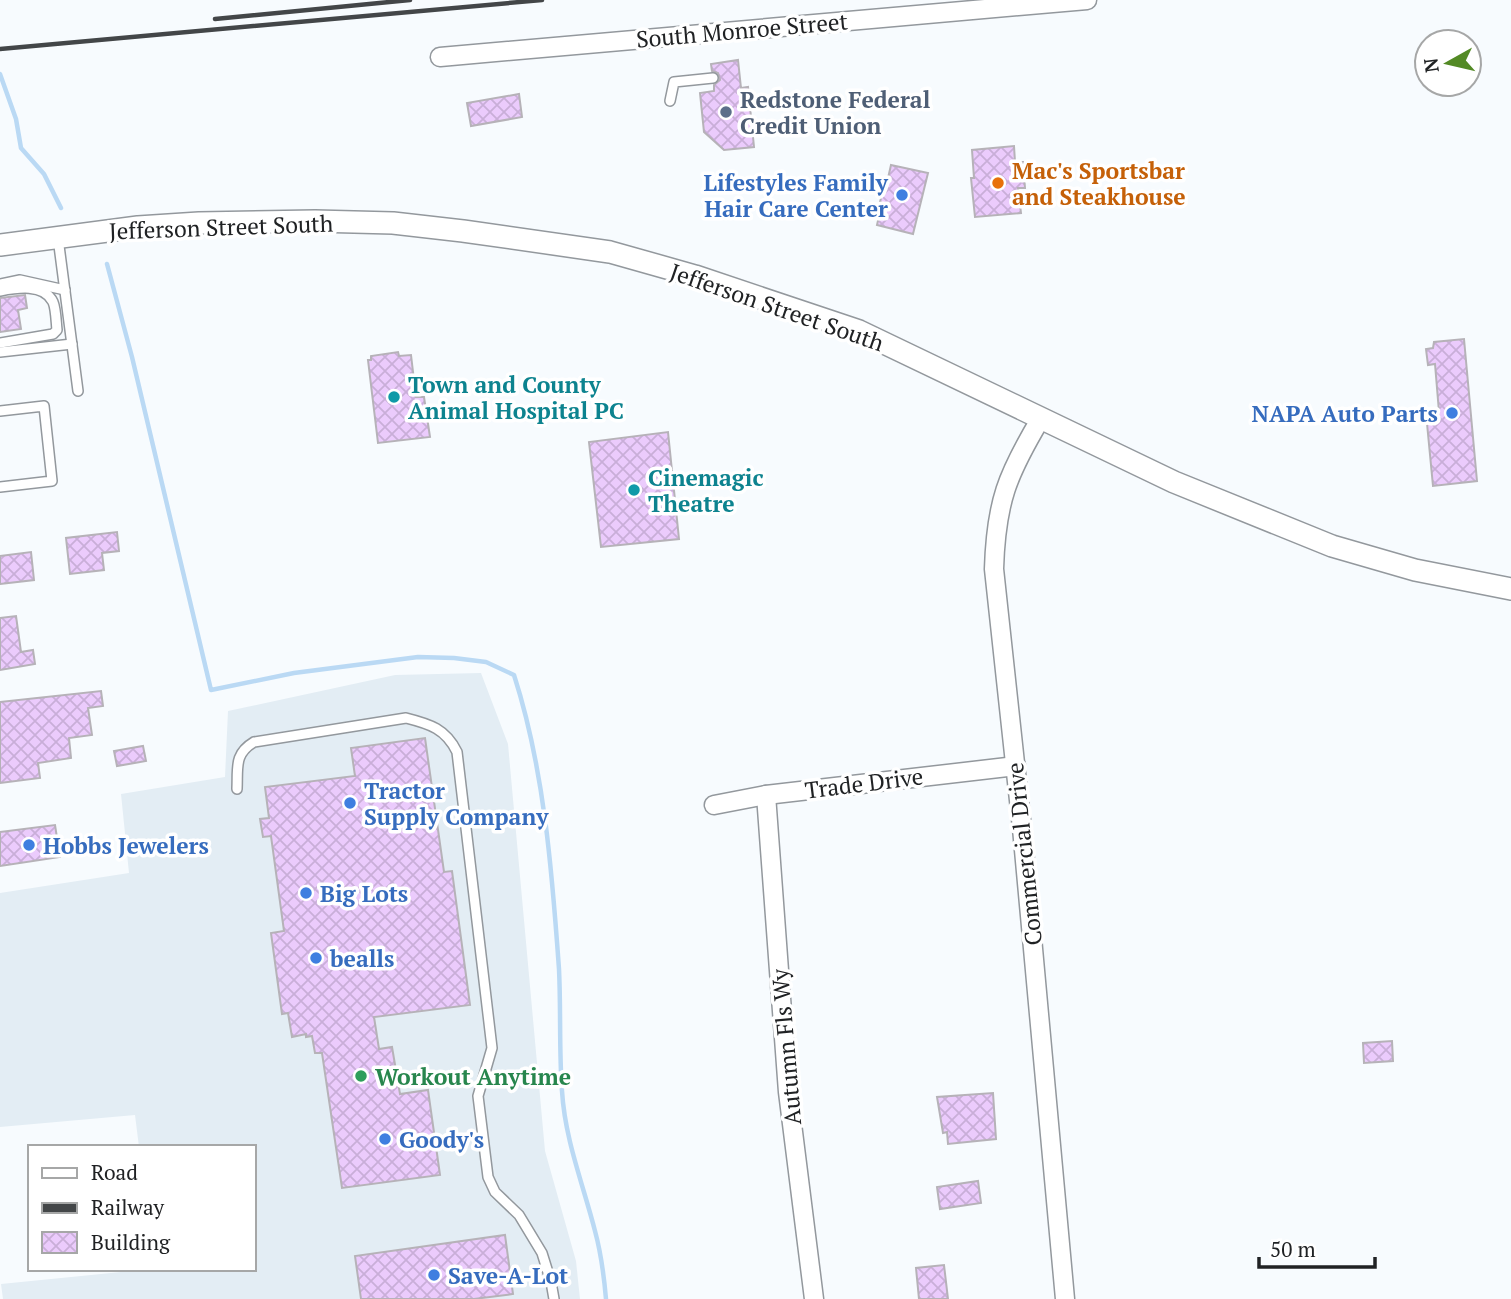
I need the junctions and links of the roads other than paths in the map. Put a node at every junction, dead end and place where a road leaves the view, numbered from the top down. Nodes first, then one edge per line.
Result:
1 (1087, 0) edge
2 (440, 57) dead end
3 (713, 78) dead end
4 (670, 101) dead end
5 (58, 236) junction
6 (0, 245) edge
7 (0, 284) edge
8 (65, 290) junction
9 (0, 291) edge
10 (0, 343) edge
11 (72, 344) junction
12 (0, 352) edge
13 (78, 391) dead end
14 (0, 411) edge
15 (1041, 418) junction
16 (0, 487) edge
17 (1511, 589) edge
18 (1016, 766) junction
19 (237, 789) dead end
20 (766, 795) junction
21 (714, 805) dead end
22 (554, 1299) edge
23 (814, 1299) edge
24 (1065, 1299) edge

1 - 2 street, South Monroe Street
3 - 4 lane
5 - 6 street, Jefferson Street South
5 - 8 lane
5 - 15 street, Jefferson Street South
7 - 8 lane
8 - 11 lane
9 - 10 lane
11 - 12 lane
11 - 13 lane
14 - 16 lane
15 - 17 street, Jefferson Street South
15 - 18 street, Commercial Drive
18 - 20 street, Trade Drive
18 - 24 street, Commercial Drive
19 - 22 lane
20 - 21 street, Trade Drive
20 - 23 street, Autumn Fls Wy

